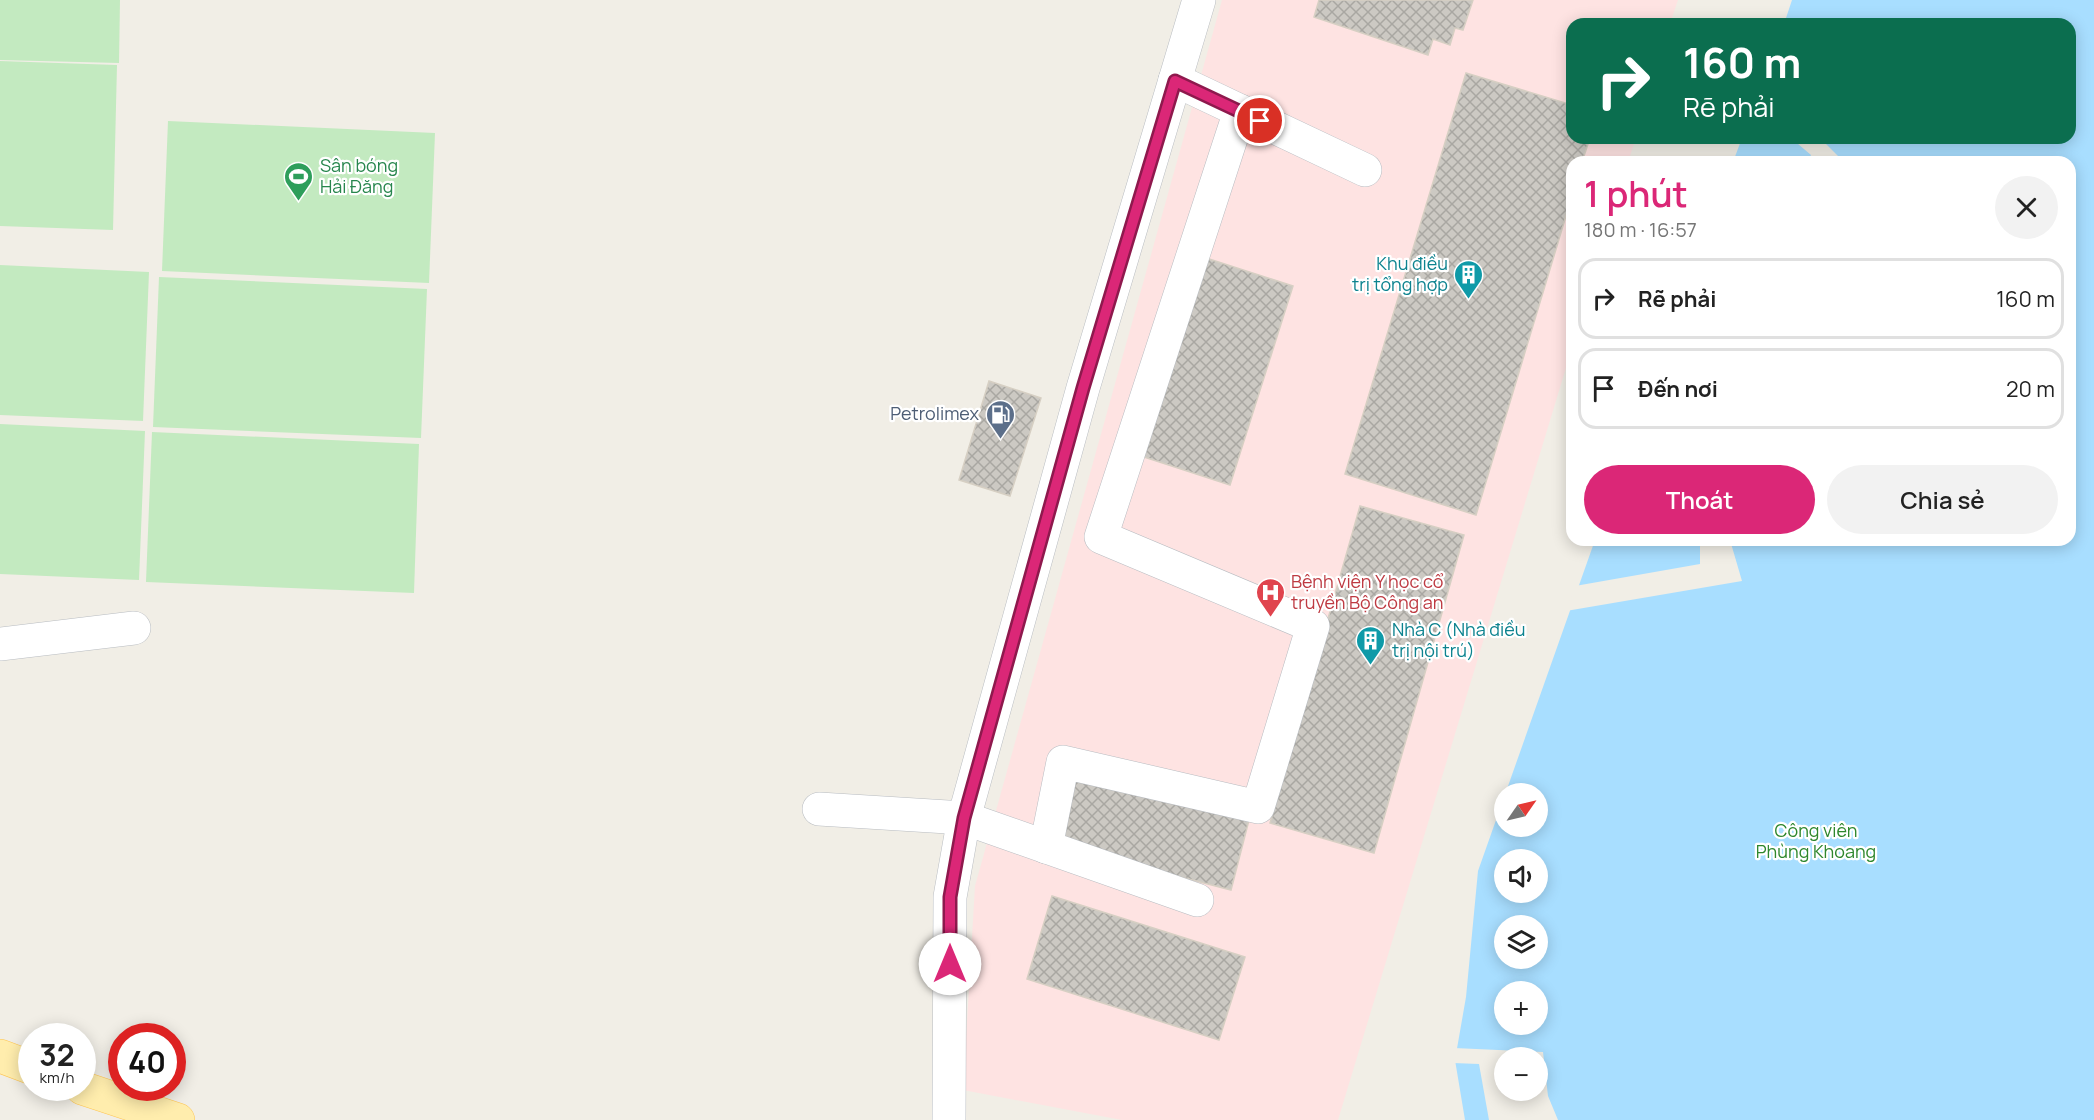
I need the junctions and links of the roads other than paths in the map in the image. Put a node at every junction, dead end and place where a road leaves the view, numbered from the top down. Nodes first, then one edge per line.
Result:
1 (1199, 0) edge
2 (1175, 81) junction
3 (1239, 111) junction
4 (1365, 170) dead end
5 (134, 628) dead end
6 (0, 644) edge
7 (819, 809) dead end
8 (964, 818) junction
9 (1046, 847) junction
10 (1197, 900) dead end
11 (0, 1056) edge
12 (18, 1063) edge
13 (96, 1093) edge
14 (178, 1120) edge
15 (949, 1120) edge

1 - 2 street
2 - 3 street
2 - 8 street
3 - 4 street
3 - 9 street
5 - 6 street
7 - 8 street
8 - 9 street
8 - 15 street
9 - 10 street
11 - 12 main road
13 - 14 main road

